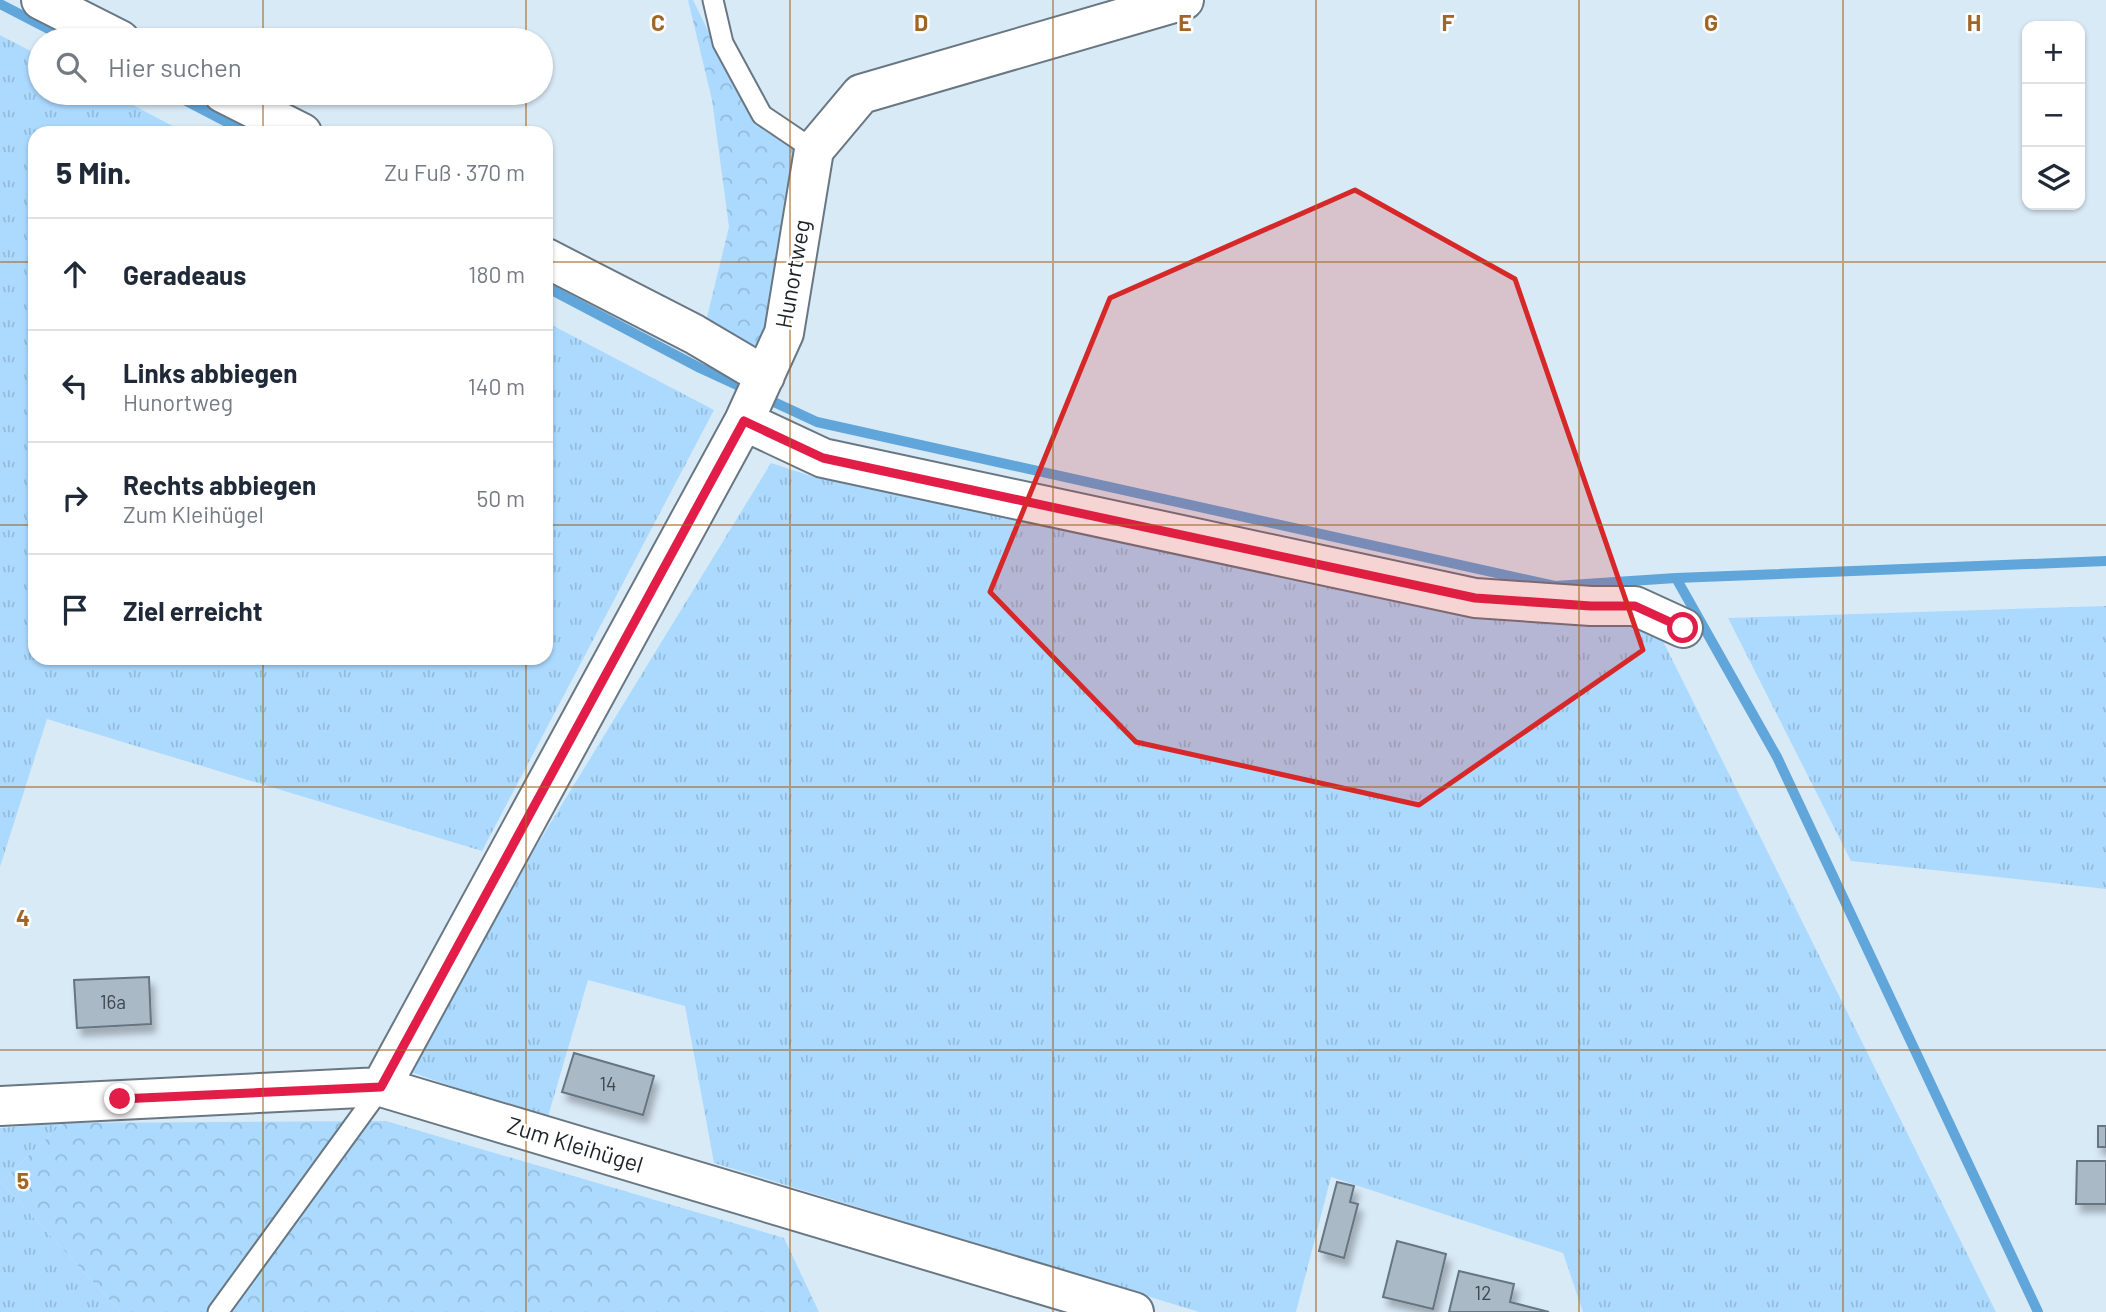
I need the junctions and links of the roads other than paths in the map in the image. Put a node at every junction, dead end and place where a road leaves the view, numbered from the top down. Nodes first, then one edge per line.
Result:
1 (41, 0) edge
2 (713, 0) edge
3 (1184, 0) edge
4 (96, 28) edge
5 (247, 105) edge
6 (288, 126) edge
7 (814, 150) junction
8 (553, 262) edge
9 (765, 376) junction
10 (744, 421) junction
11 (1683, 628) dead end
12 (381, 1087) junction
13 (0, 1107) edge
14 (218, 1312) edge
15 (1134, 1312) edge

1 - 4 street
2 - 7 lane
3 - 7 street
5 - 6 street
7 - 9 street, Hunortweg
8 - 9 street
9 - 10 street, Hunortweg
10 - 11 street
10 - 12 street, Hunortweg
12 - 13 street, Zum Kleihügel
12 - 14 lane
12 - 15 street, Zum Kleihügel

